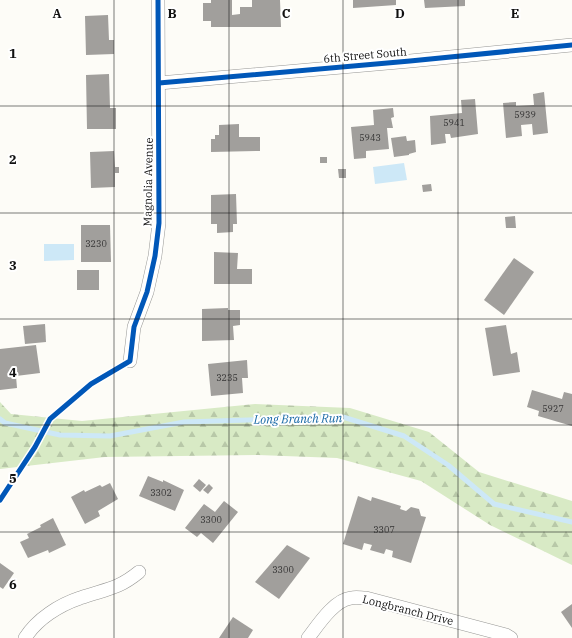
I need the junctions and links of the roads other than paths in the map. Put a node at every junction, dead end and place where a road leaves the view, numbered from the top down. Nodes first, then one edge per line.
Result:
1 (158, 0) edge
2 (572, 44) edge
3 (159, 83) junction
4 (130, 360) dead end
5 (139, 572) dead end
6 (26, 638) edge
7 (308, 638) edge
8 (511, 638) edge

1 - 3 street, Magnolia Avenue
2 - 3 street, 6th Street South
3 - 4 street, Magnolia Avenue
5 - 6 street
7 - 8 street, Longbranch Drive

